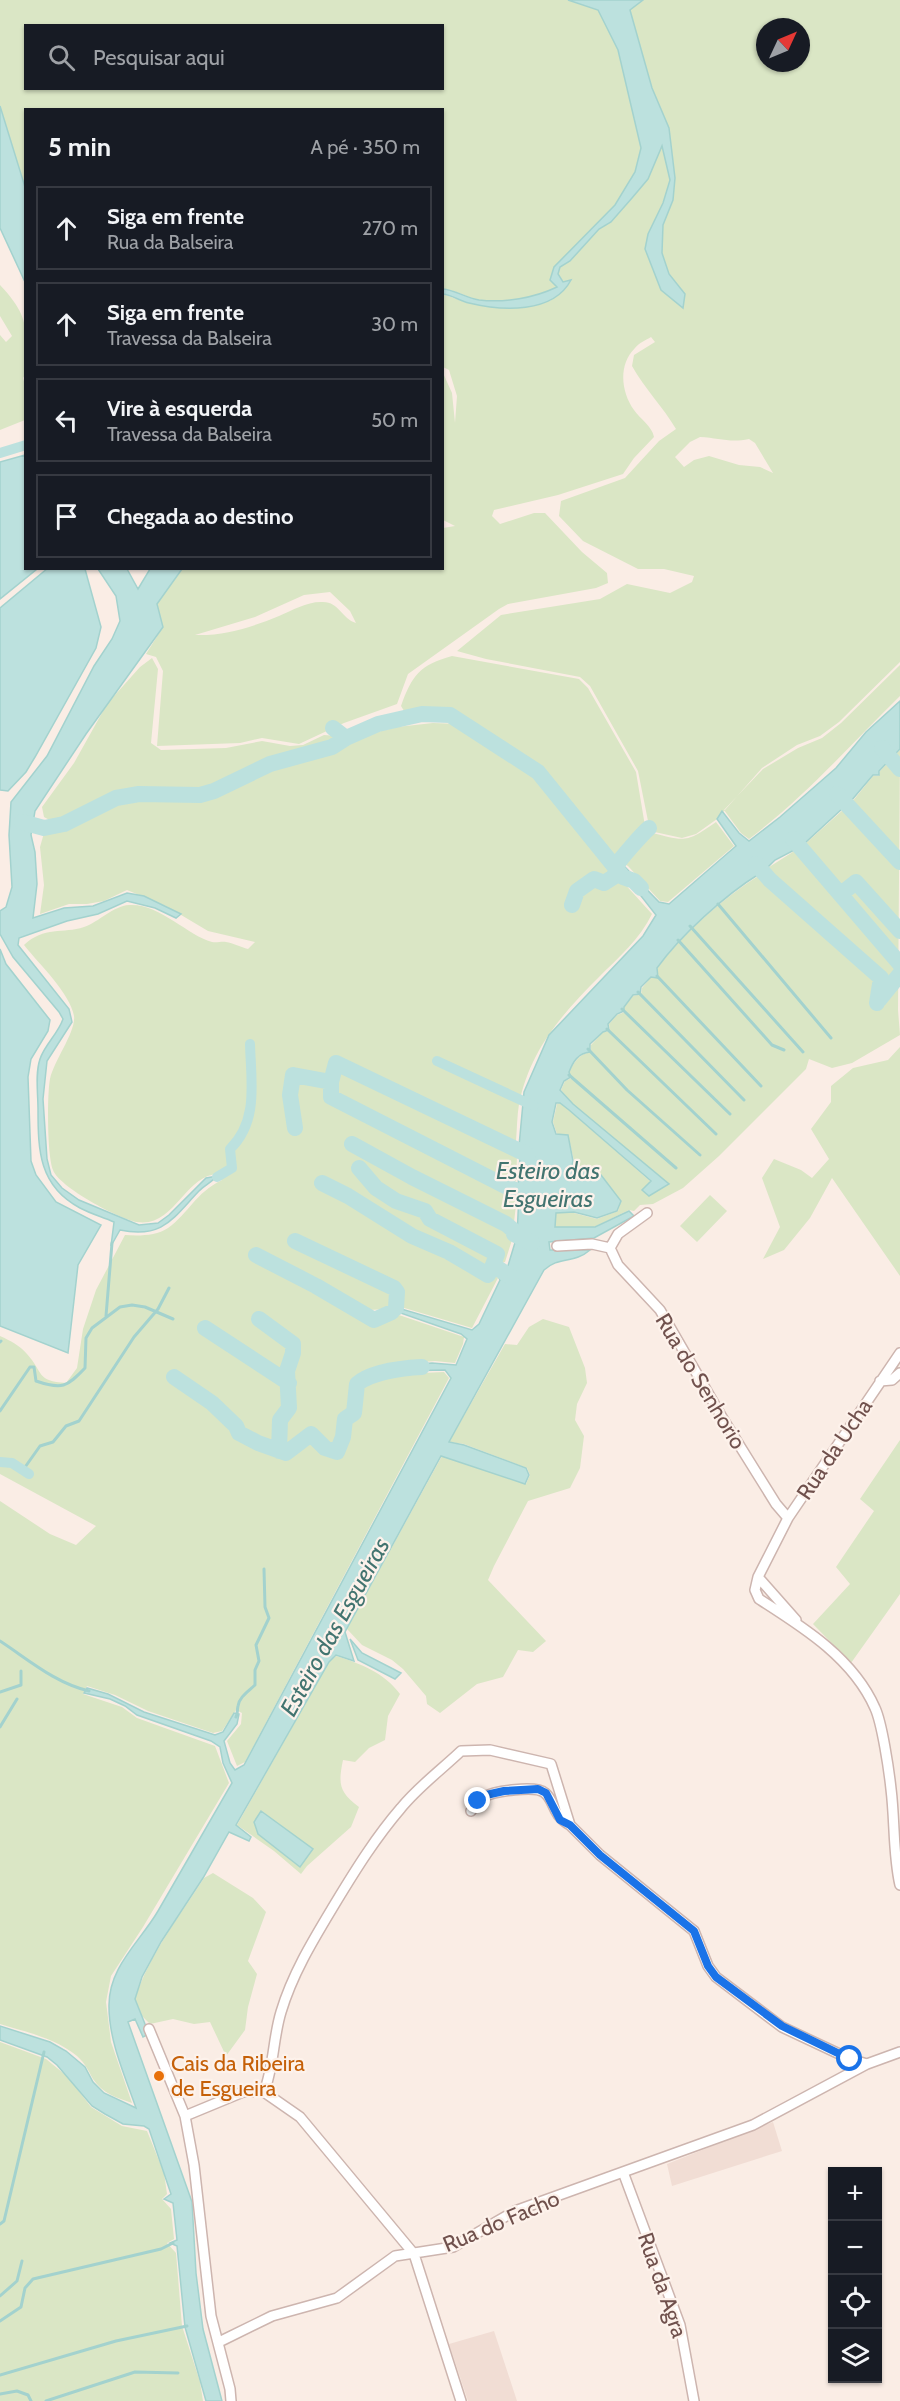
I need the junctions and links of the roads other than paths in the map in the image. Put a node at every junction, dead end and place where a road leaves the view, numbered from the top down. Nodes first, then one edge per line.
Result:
1 (647, 1213) dead end
2 (557, 1246) dead end
3 (610, 1248) junction
4 (900, 1353) edge
5 (900, 1373) edge
6 (880, 1381) junction
7 (788, 1518) junction
8 (758, 1577) junction
9 (799, 1624) junction
10 (895, 1786) edge
11 (471, 1811) dead end
12 (570, 1825) junction
13 (900, 1885) edge
14 (149, 2029) dead end
15 (899, 2054) edge
16 (867, 2064) junction
17 (264, 2092) junction
18 (185, 2116) junction
19 (623, 2172) junction
20 (414, 2254) junction
21 (219, 2342) junction
22 (231, 2401) edge
23 (461, 2401) edge
24 (694, 2401) edge

1 - 3 street
2 - 3 street
3 - 7 street, Rua do Senhorio
4 - 6 street, Rua da Ucha
5 - 6 street, Rua da Ucha
6 - 7 street, Rua da Ucha
7 - 8 street, Rua da Ucha
8 - 9 street
8 - 9 street
9 - 10 street
10 - 13 street
11 - 12 street
12 - 16 street
12 - 17 street
14 - 18 street
15 - 16 street, Rua do Facho
16 - 19 street, Rua do Facho
17 - 18 street
17 - 20 street, Rua do Facho
18 - 21 street
19 - 20 street, Rua do Facho
19 - 24 street, Rua da Agra
20 - 21 street
20 - 23 street
21 - 22 street

